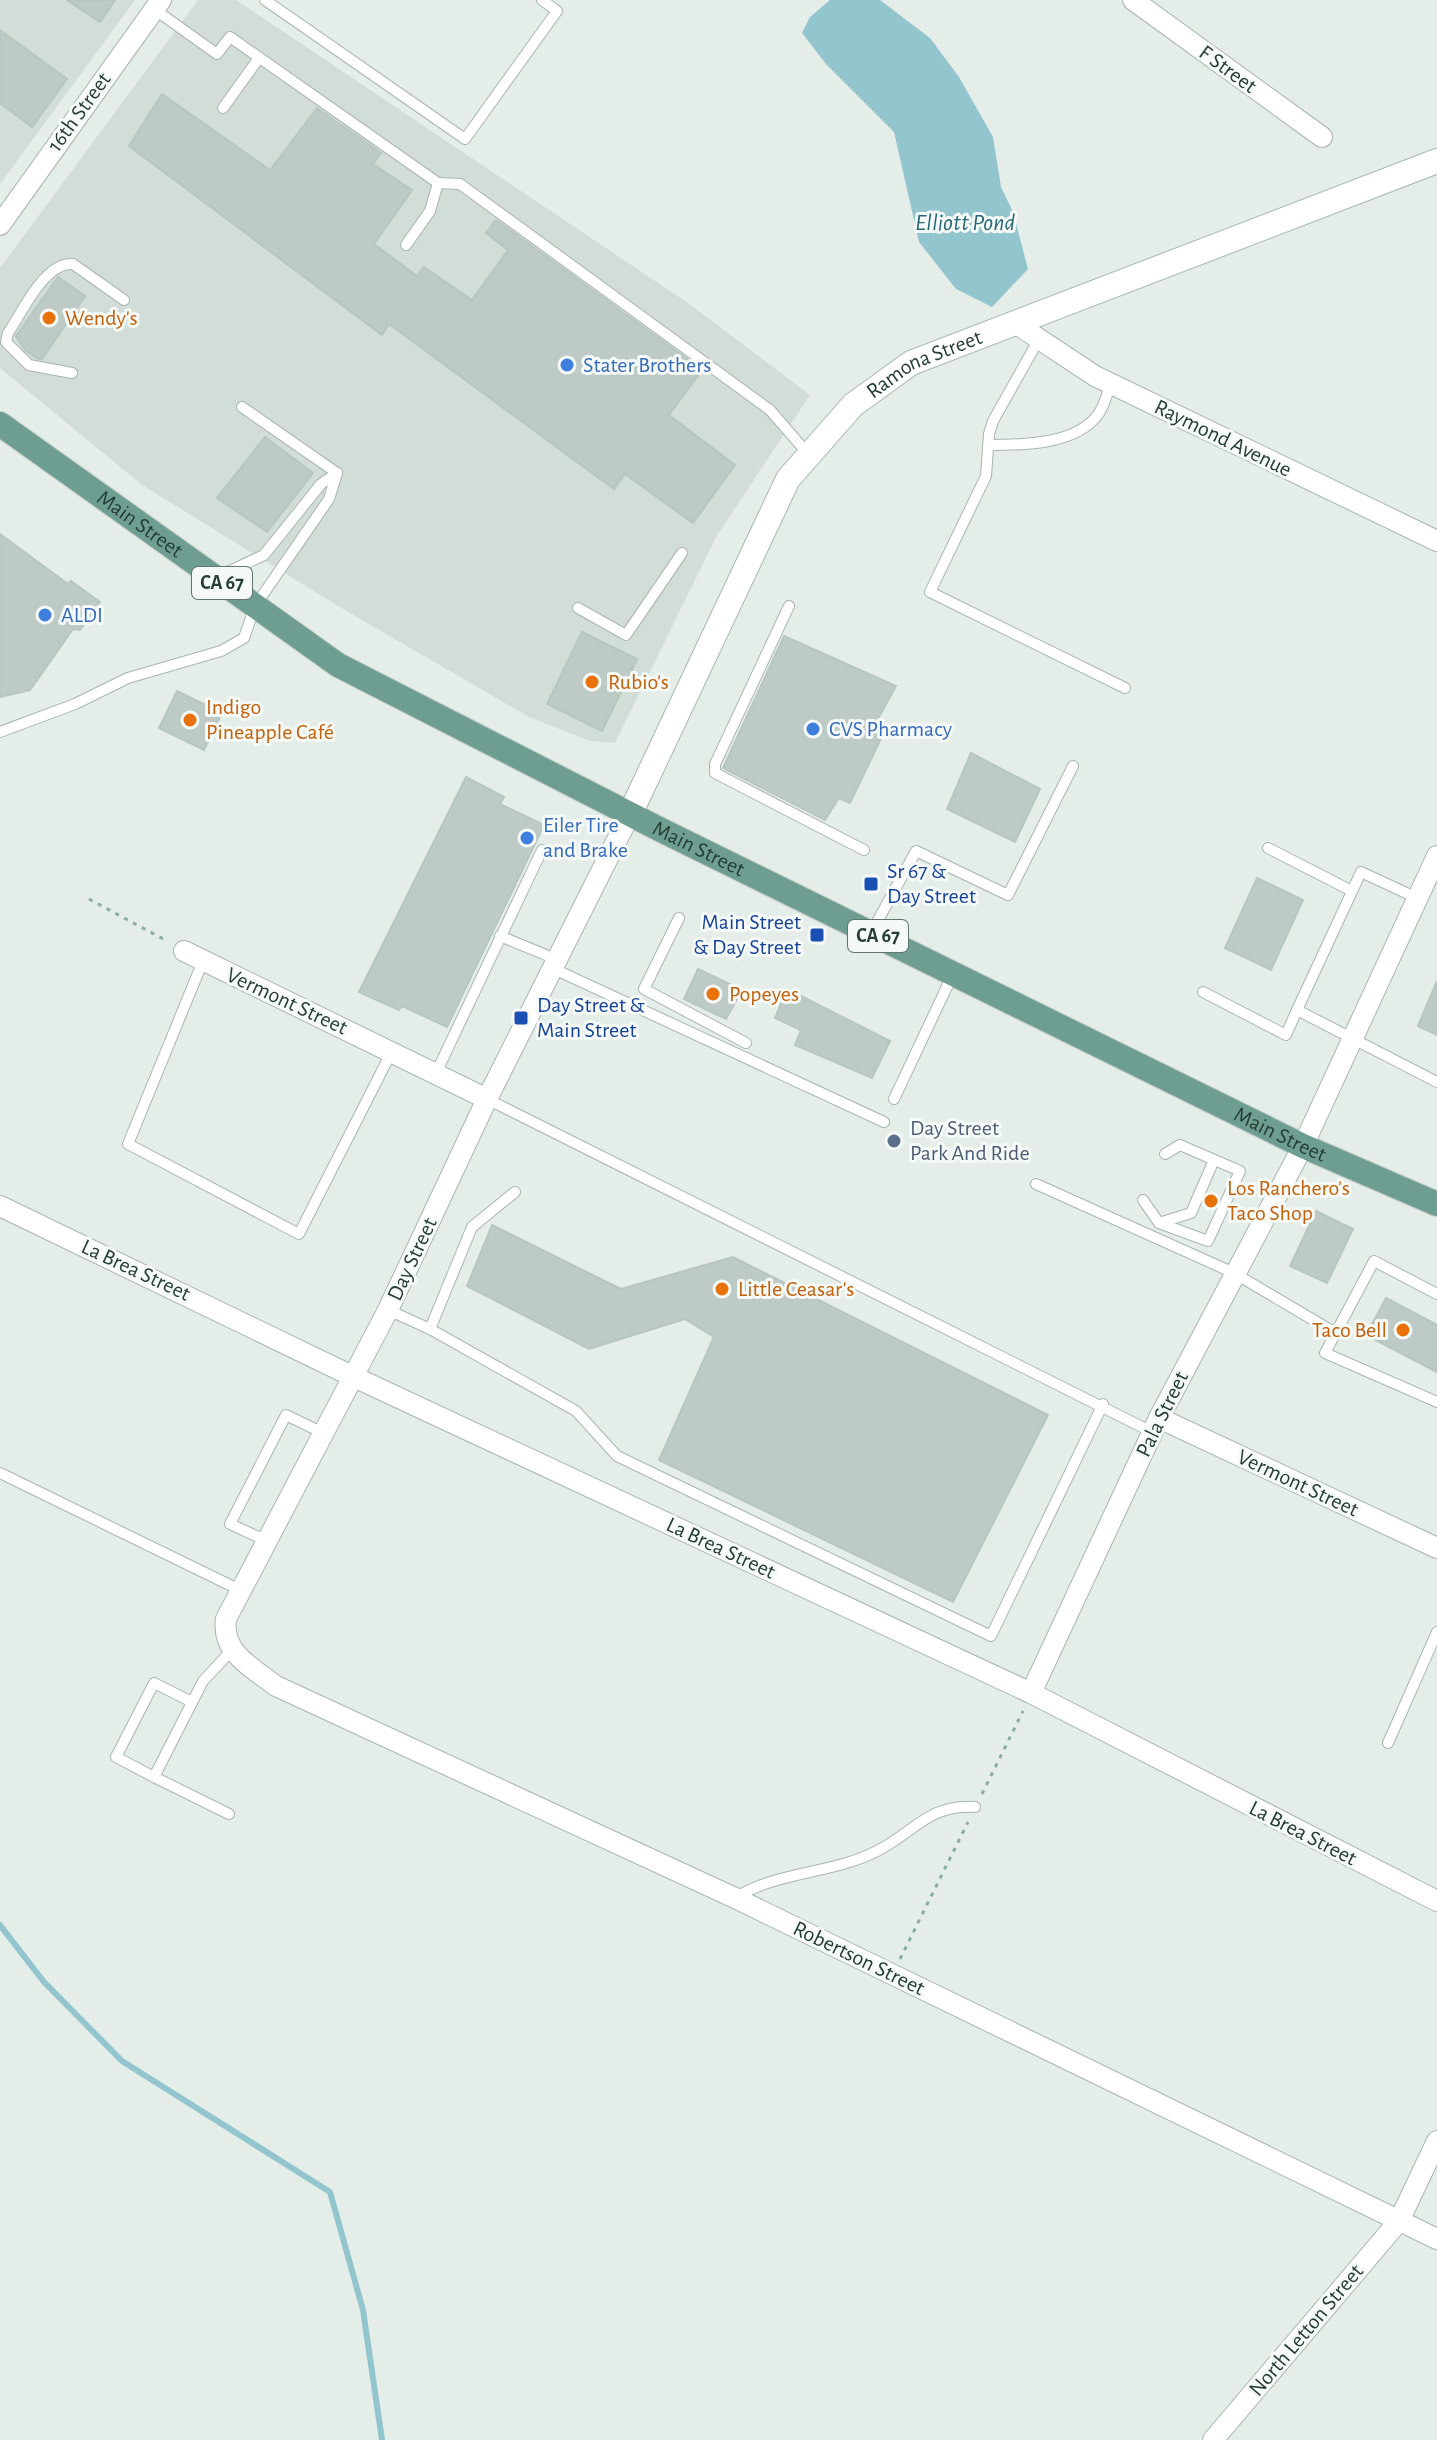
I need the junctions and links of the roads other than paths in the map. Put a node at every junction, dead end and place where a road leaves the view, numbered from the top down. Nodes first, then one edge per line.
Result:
1 (265, 0) edge
2 (542, 0) edge
3 (1133, 0) edge
4 (158, 5) edge
5 (259, 58) junction
6 (223, 108) dead end
7 (1322, 137) dead end
8 (1437, 161) edge
9 (438, 183) junction
10 (0, 225) edge
11 (406, 245) dead end
12 (124, 300) dead end
13 (1015, 323) junction
14 (1039, 339) junction
15 (72, 373) dead end
16 (1111, 384) junction
17 (242, 407) dead end
18 (0, 424) edge
19 (989, 445) junction
20 (809, 455) junction
21 (337, 473) junction
22 (1437, 541) edge
23 (682, 553) dead end
24 (215, 578) junction
25 (255, 606) junction
26 (789, 606) dead end
27 (578, 608) dead end
28 (1125, 688) dead end
29 (0, 732) edge
30 (1073, 766) dead end
31 (630, 814) junction
32 (1268, 848) dead end
33 (542, 850) dead end
34 (864, 850) dead end
35 (1436, 862) edge
36 (1352, 891) junction
37 (1417, 898) junction
38 (679, 918) dead end
39 (871, 933) junction
40 (500, 936) junction
41 (184, 951) road end
42 (203, 961) junction
43 (557, 965) junction
44 (954, 973) junction
45 (1203, 992) dead end
46 (1297, 1010) junction
47 (1352, 1039) junction
48 (746, 1043) dead end
49 (392, 1051) junction
50 (436, 1073) junction
51 (1437, 1082) edge
52 (487, 1099) junction
53 (894, 1099) dead end
54 (884, 1122) dead end
55 (1303, 1146) junction
56 (1165, 1154) dead end
57 (1214, 1160) junction
58 (1036, 1184) dead end
59 (515, 1192) dead end
60 (1143, 1200) dead end
61 (1437, 1204) edge
62 (0, 1206) edge
63 (1159, 1223) junction
64 (1234, 1273) junction
65 (1437, 1294) edge
66 (388, 1310) junction
67 (430, 1329) junction
68 (1337, 1334) junction
69 (352, 1376) junction
70 (1437, 1402) edge
71 (1103, 1404) junction
72 (1156, 1425) junction
73 (321, 1432) junction
74 (0, 1473) edge
75 (267, 1541) junction
76 (1437, 1548) edge
77 (240, 1590) junction
78 (1437, 1632) edge
79 (232, 1650) junction
80 (1031, 1693) junction
81 (192, 1702) junction
82 (1388, 1743) dead end
83 (154, 1777) junction
84 (975, 1807) road end
85 (229, 1814) dead end
86 (735, 1898) junction
87 (1437, 1901) edge
88 (1437, 2141) edge
89 (1399, 2221) junction
90 (1437, 2239) edge
91 (1213, 2440) edge

1 - 2 lane
3 - 7 street, F Street
4 - 5 lane
4 - 10 street, 16th Street
5 - 6 lane
5 - 9 lane
8 - 13 main road, Ramona Street
9 - 11 lane
9 - 20 lane
12 - 15 lane
13 - 14 street, Raymond Avenue
13 - 20 main road, Ramona Street
14 - 16 street, Raymond Avenue
14 - 19 lane
16 - 19 lane
16 - 22 street, Raymond Avenue
17 - 21 lane
18 - 24 main road, Main Street / CA 67
19 - 28 lane
20 - 31 main road, Ramona Street
21 - 24 lane
21 - 25 lane
23 - 27 lane
24 - 25 main road, Main Street / CA 67
25 - 29 lane
25 - 31 main road, Main Street / CA 67
26 - 34 lane
30 - 39 lane
31 - 39 main road, Main Street / CA 67
31 - 43 street, Day Street
32 - 36 lane
33 - 40 lane
35 - 37 street, Pala Street
36 - 37 lane
36 - 46 lane
37 - 47 street, Pala Street
38 - 48 lane
39 - 44 main road, Main Street / CA 67
40 - 43 lane
40 - 50 lane
41 - 42 street, Vermont Street
42 - 49 street, Vermont Street
42 - 49 lane
43 - 52 street, Day Street
43 - 54 lane
44 - 53 lane
44 - 55 main road, Main Street / CA 67
45 - 46 lane
46 - 47 lane
47 - 51 lane
47 - 55 street, Pala Street
49 - 50 street, Vermont Street
50 - 52 street, Vermont Street
52 - 66 street, Day Street
52 - 71 lane
55 - 61 main road, Main Street / CA 67
55 - 64 street, Pala Street
56 - 57 lane
57 - 63 lane
57 - 63 lane
58 - 64 lane
59 - 67 lane
60 - 63 lane
62 - 69 street, La Brea Street
64 - 68 lane
64 - 72 street, Pala Street
65 - 68 lane
66 - 67 lane
66 - 69 street, Day Street
67 - 71 lane
68 - 70 lane
69 - 73 street, Day Street
69 - 80 street, La Brea Street
71 - 72 lane
72 - 76 street, Vermont Street
72 - 80 street, Pala Street
73 - 75 street, Day Street
73 - 75 lane
74 - 77 lane
75 - 77 street, Day Street
77 - 79 street, Day Street
78 - 82 lane
79 - 81 lane
79 - 86 street, Robertson Street
80 - 87 street, La Brea Street
81 - 83 lane
81 - 83 lane
83 - 85 lane
84 - 86 lane
86 - 89 street, Robertson Street
88 - 89 street, North Letton Street
89 - 90 street, Robertson Street
89 - 91 street, North Letton Street

